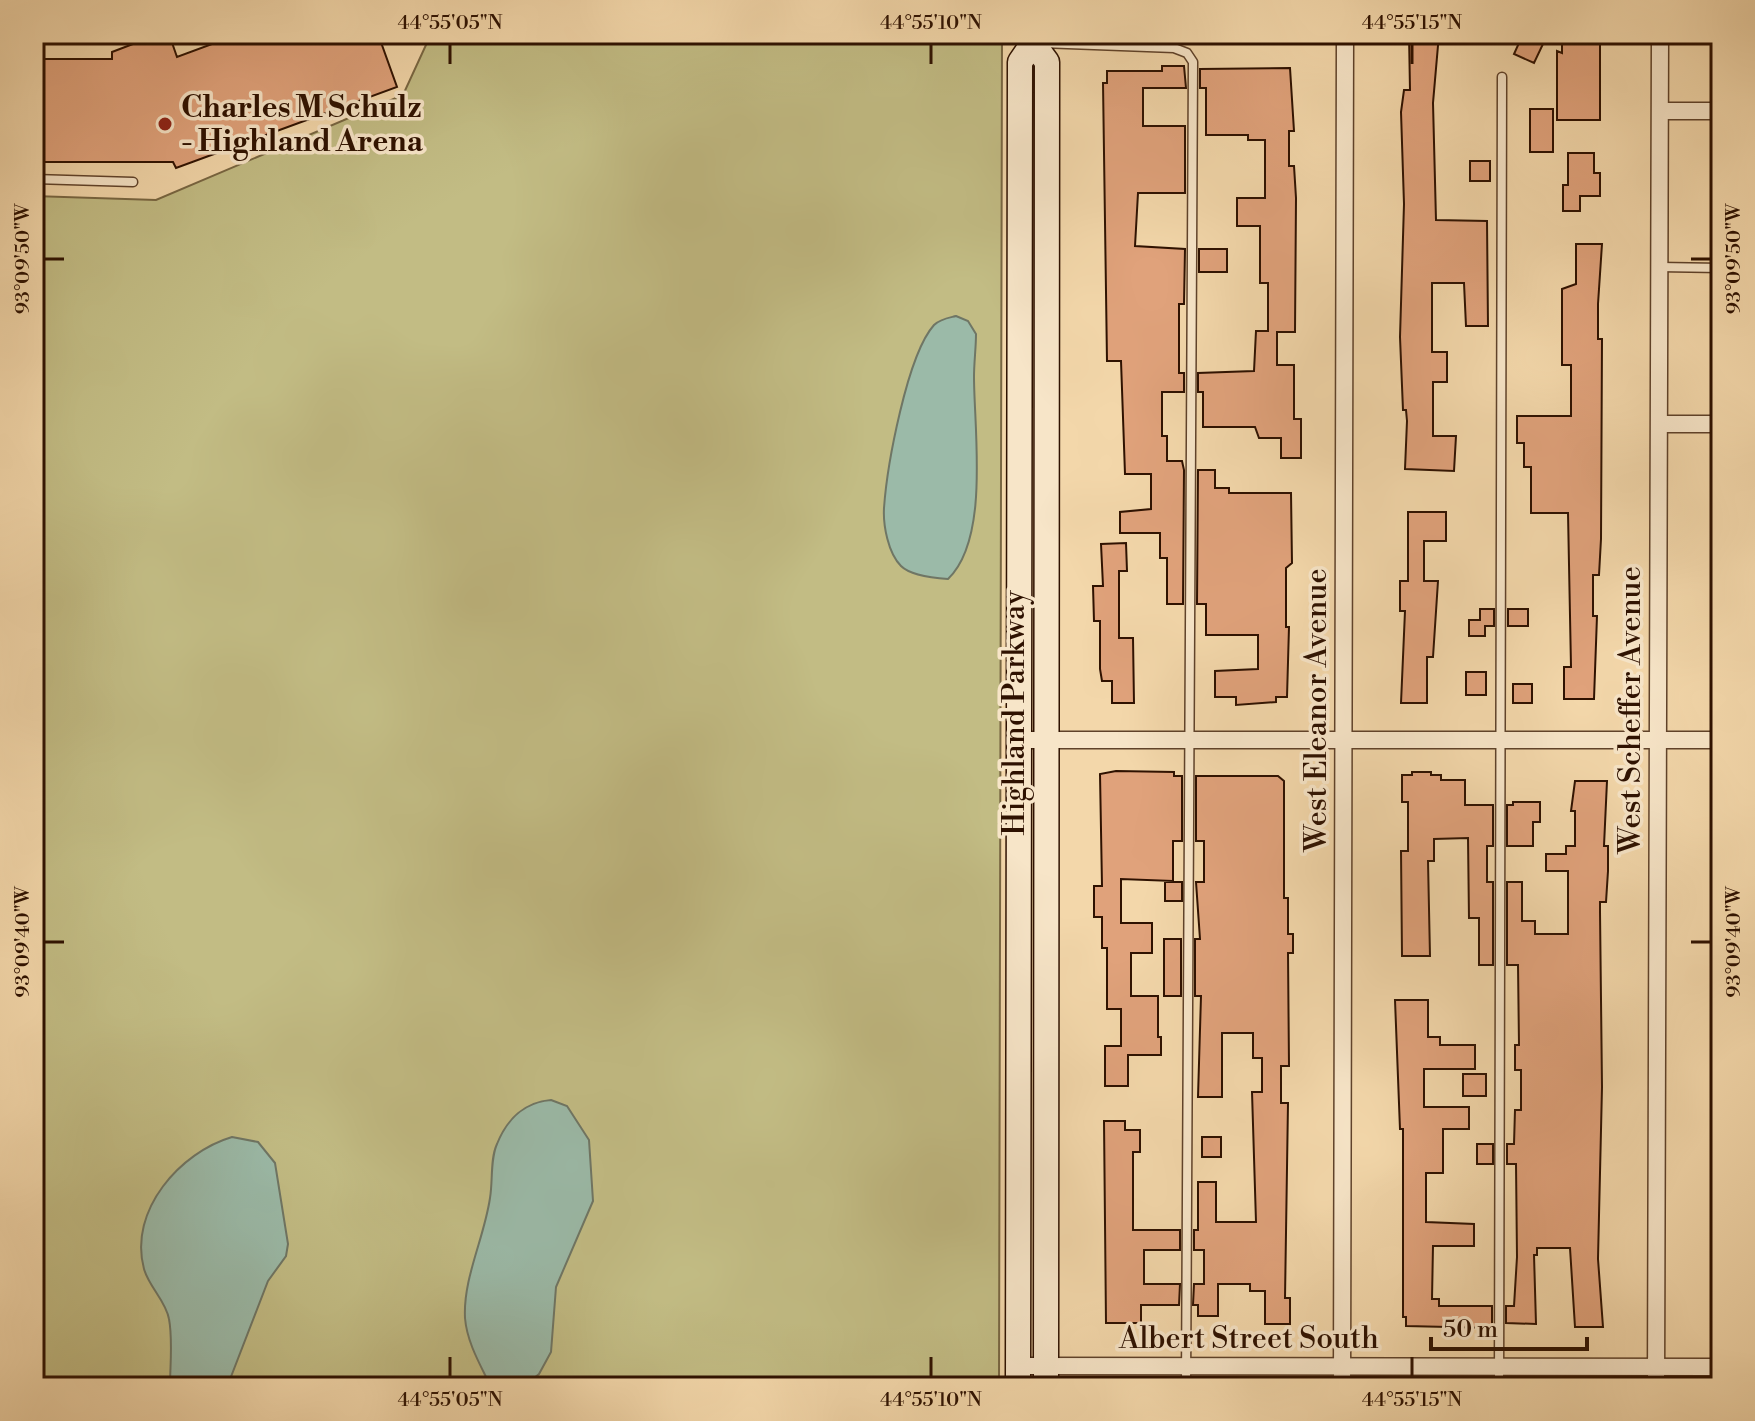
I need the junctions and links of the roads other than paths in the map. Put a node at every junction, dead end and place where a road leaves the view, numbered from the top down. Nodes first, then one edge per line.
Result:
1 (1345, 34) edge
2 (1660, 34) edge
3 (1033, 38) edge
4 (1502, 77) dead end
5 (1660, 111) junction
6 (1721, 111) edge
7 (34, 179) edge
8 (133, 182) dead end
9 (1659, 267) junction
10 (1721, 268) edge
11 (1659, 424) junction
12 (1721, 424) edge
13 (1046, 739) junction
14 (1019, 740) junction
15 (1187, 740) junction
16 (1344, 740) junction
17 (1501, 740) junction
18 (1658, 740) junction
19 (1721, 740) edge
20 (1186, 1366) junction
21 (1342, 1366) junction
22 (1499, 1366) junction
23 (1656, 1367) junction
24 (1721, 1367) edge
25 (1018, 1376) edge
26 (1046, 1376) edge
27 (1186, 1387) edge
28 (1342, 1387) edge
29 (1499, 1387) edge
30 (1656, 1387) edge

1 - 16 street, West Eleanor Avenue
2 - 5 street, West Scheffer Avenue
3 - 13 street, Highland Parkway
3 - 14 street, Highland Parkway
3 - 15 lane
4 - 17 lane
5 - 6 street
5 - 9 street, West Scheffer Avenue
7 - 8 lane
9 - 10 lane
9 - 11 street, West Scheffer Avenue
11 - 12 street
11 - 18 street, West Scheffer Avenue
13 - 14 street
13 - 15 street
13 - 26 street, Highland Parkway
14 - 25 street, Highland Parkway
15 - 16 street
15 - 20 lane
16 - 17 street
16 - 21 street, West Eleanor Avenue
17 - 18 street
17 - 22 lane
18 - 19 street
18 - 23 street, West Scheffer Avenue
20 - 21 street, Albert Street South
20 - 26 street, Albert Street South
20 - 27 lane
21 - 22 street, Albert Street South
21 - 28 street, West Eleanor Avenue
22 - 23 street, Albert Street South
22 - 29 lane
23 - 24 street, Albert Street South
23 - 30 street, West Scheffer Avenue
25 - 26 street, Albert Street South

